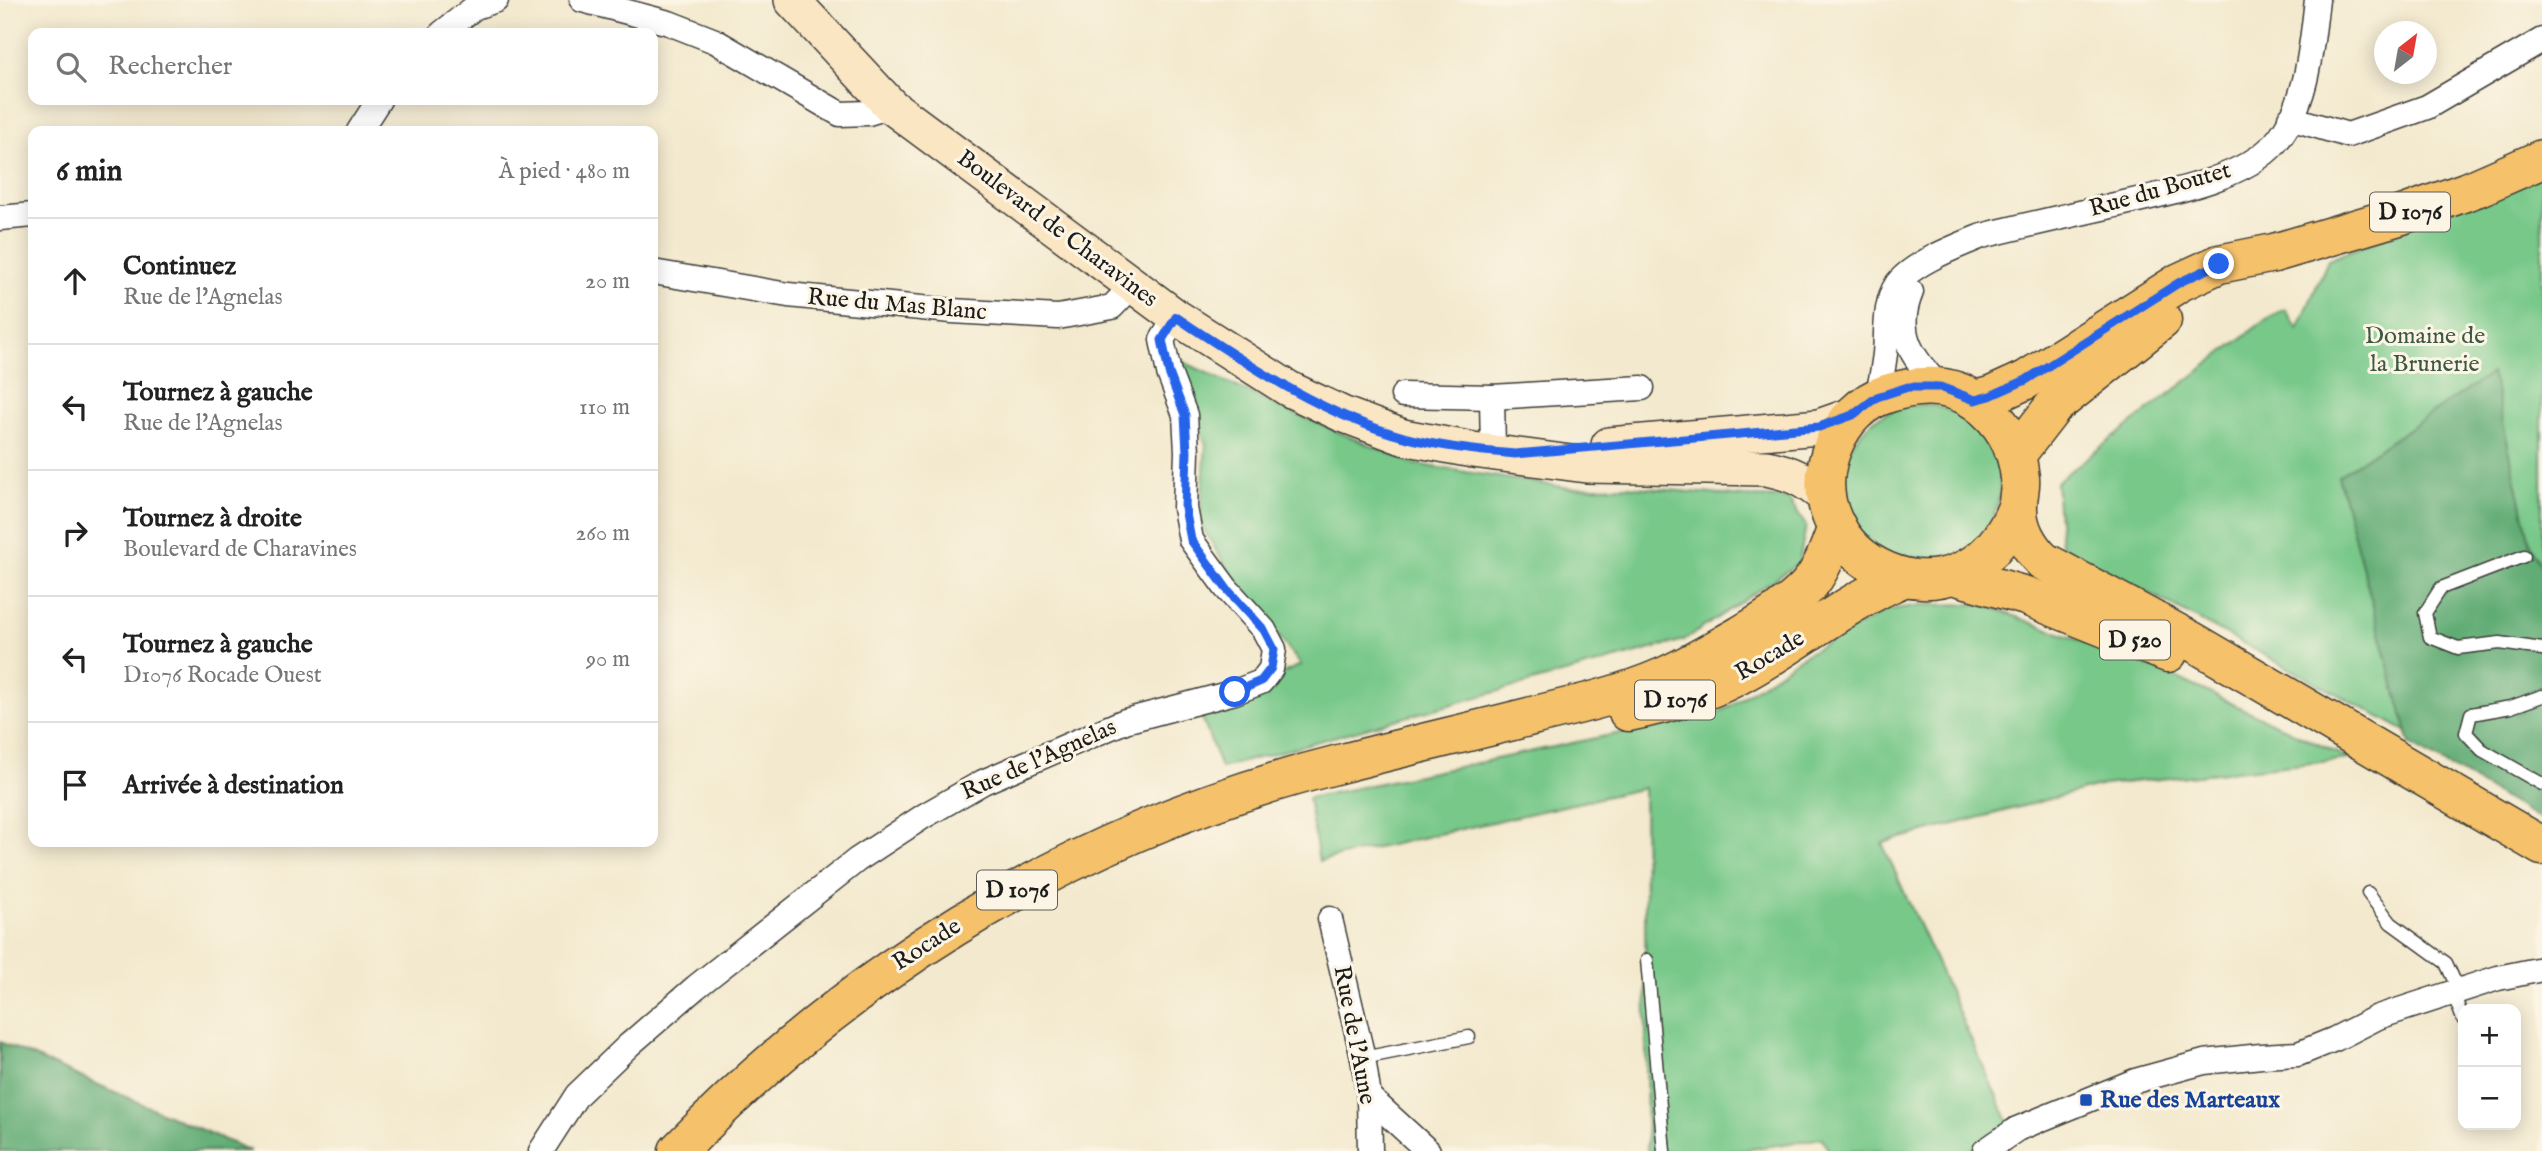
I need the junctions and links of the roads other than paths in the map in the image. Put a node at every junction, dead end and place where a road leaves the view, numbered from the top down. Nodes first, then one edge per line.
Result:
1 (496, 0) edge
2 (582, 0) edge
3 (792, 0) edge
4 (2317, 0) edge
5 (448, 28) edge
6 (2542, 40) edge
7 (376, 105) edge
8 (891, 106) junction
9 (2290, 118) junction
10 (362, 126) edge
11 (2542, 159) edge
12 (28, 215) edge
13 (0, 218) edge
14 (2274, 253) junction
15 (1935, 257) junction
16 (658, 273) edge
17 (1133, 285) junction
18 (1176, 317) junction
19 (1940, 387) junction
20 (1642, 388) dead end
21 (1403, 395) dead end
22 (1492, 397) junction
23 (1975, 400) junction
24 (1865, 406) junction
25 (1504, 453) junction
26 (2017, 455) junction
27 (2017, 507) junction
28 (1832, 513) junction
29 (2524, 556) dead end
30 (1953, 575) junction
31 (1903, 578) junction
32 (2542, 649) edge
33 (2542, 696) edge
34 (2314, 713) junction
35 (1419, 745) junction
36 (2542, 784) edge
37 (2542, 846) edge
38 (2368, 893) dead end
39 (1330, 919) dead end
40 (1647, 960) dead end
41 (2542, 969) edge
42 (2456, 992) junction
43 (2459, 1004) edge
44 (1469, 1037) dead end
45 (1363, 1058) junction
46 (1369, 1097) junction
47 (541, 1151) edge
48 (678, 1151) edge
49 (1370, 1151) edge
50 (1428, 1151) edge
51 (1664, 1151) edge
52 (1985, 1151) edge

1 - 5 street
2 - 8 street
3 - 8 main road, Boulevard de Charavines
4 - 9 street, Rue du Boutet
6 - 9 street
7 - 10 street
8 - 17 main road, Boulevard de Charavines
9 - 15 street, Rue du Boutet
11 - 14 main road, D 1076
12 - 13 street
14 - 23 main road, D 1076
14 - 26 main road, D 1076
15 - 19 street
15 - 24 street, Rue du Boutet
16 - 17 street, Rue du Mas Blanc
17 - 18 main road, Boulevard de Charavines
18 - 25 main road, Boulevard de Charavines
18 - 47 street, Rue de l'Agnelas
19 - 23 main road, Boulevard de Charavines
19 - 24 main road, Boulevard de Charavines
20 - 22 street
21 - 22 street
22 - 25 street
23 - 26 main road, Boulevard de Charavines
24 - 25 main road, Boulevard de Charavines
24 - 28 main road
25 - 28 main road, Boulevard de Charavines
26 - 27 main road, Boulevard de Charavines
27 - 30 main road, Boulevard de Charavines
27 - 34 main road, Boulevard de Charavines / D 520
28 - 31 main road, Boulevard de Charavines
28 - 35 main road, Rocade / D 1076
29 - 32 lane
30 - 31 main road, Boulevard de Charavines
30 - 34 main road, Boulevard de Charavines / D 520
31 - 35 main road, Rocade / D 1076
33 - 36 lane
34 - 37 main road, Boulevard de Charavines / D 520
35 - 48 main road, Rocade / D 1076
38 - 42 lane
39 - 45 street, Rue de l'Aune
40 - 51 lane
41 - 42 street
42 - 43 lane
42 - 52 street
44 - 45 lane
45 - 46 street, Rue de l'Aune
46 - 49 street, Rue de l'Aune
46 - 50 street

